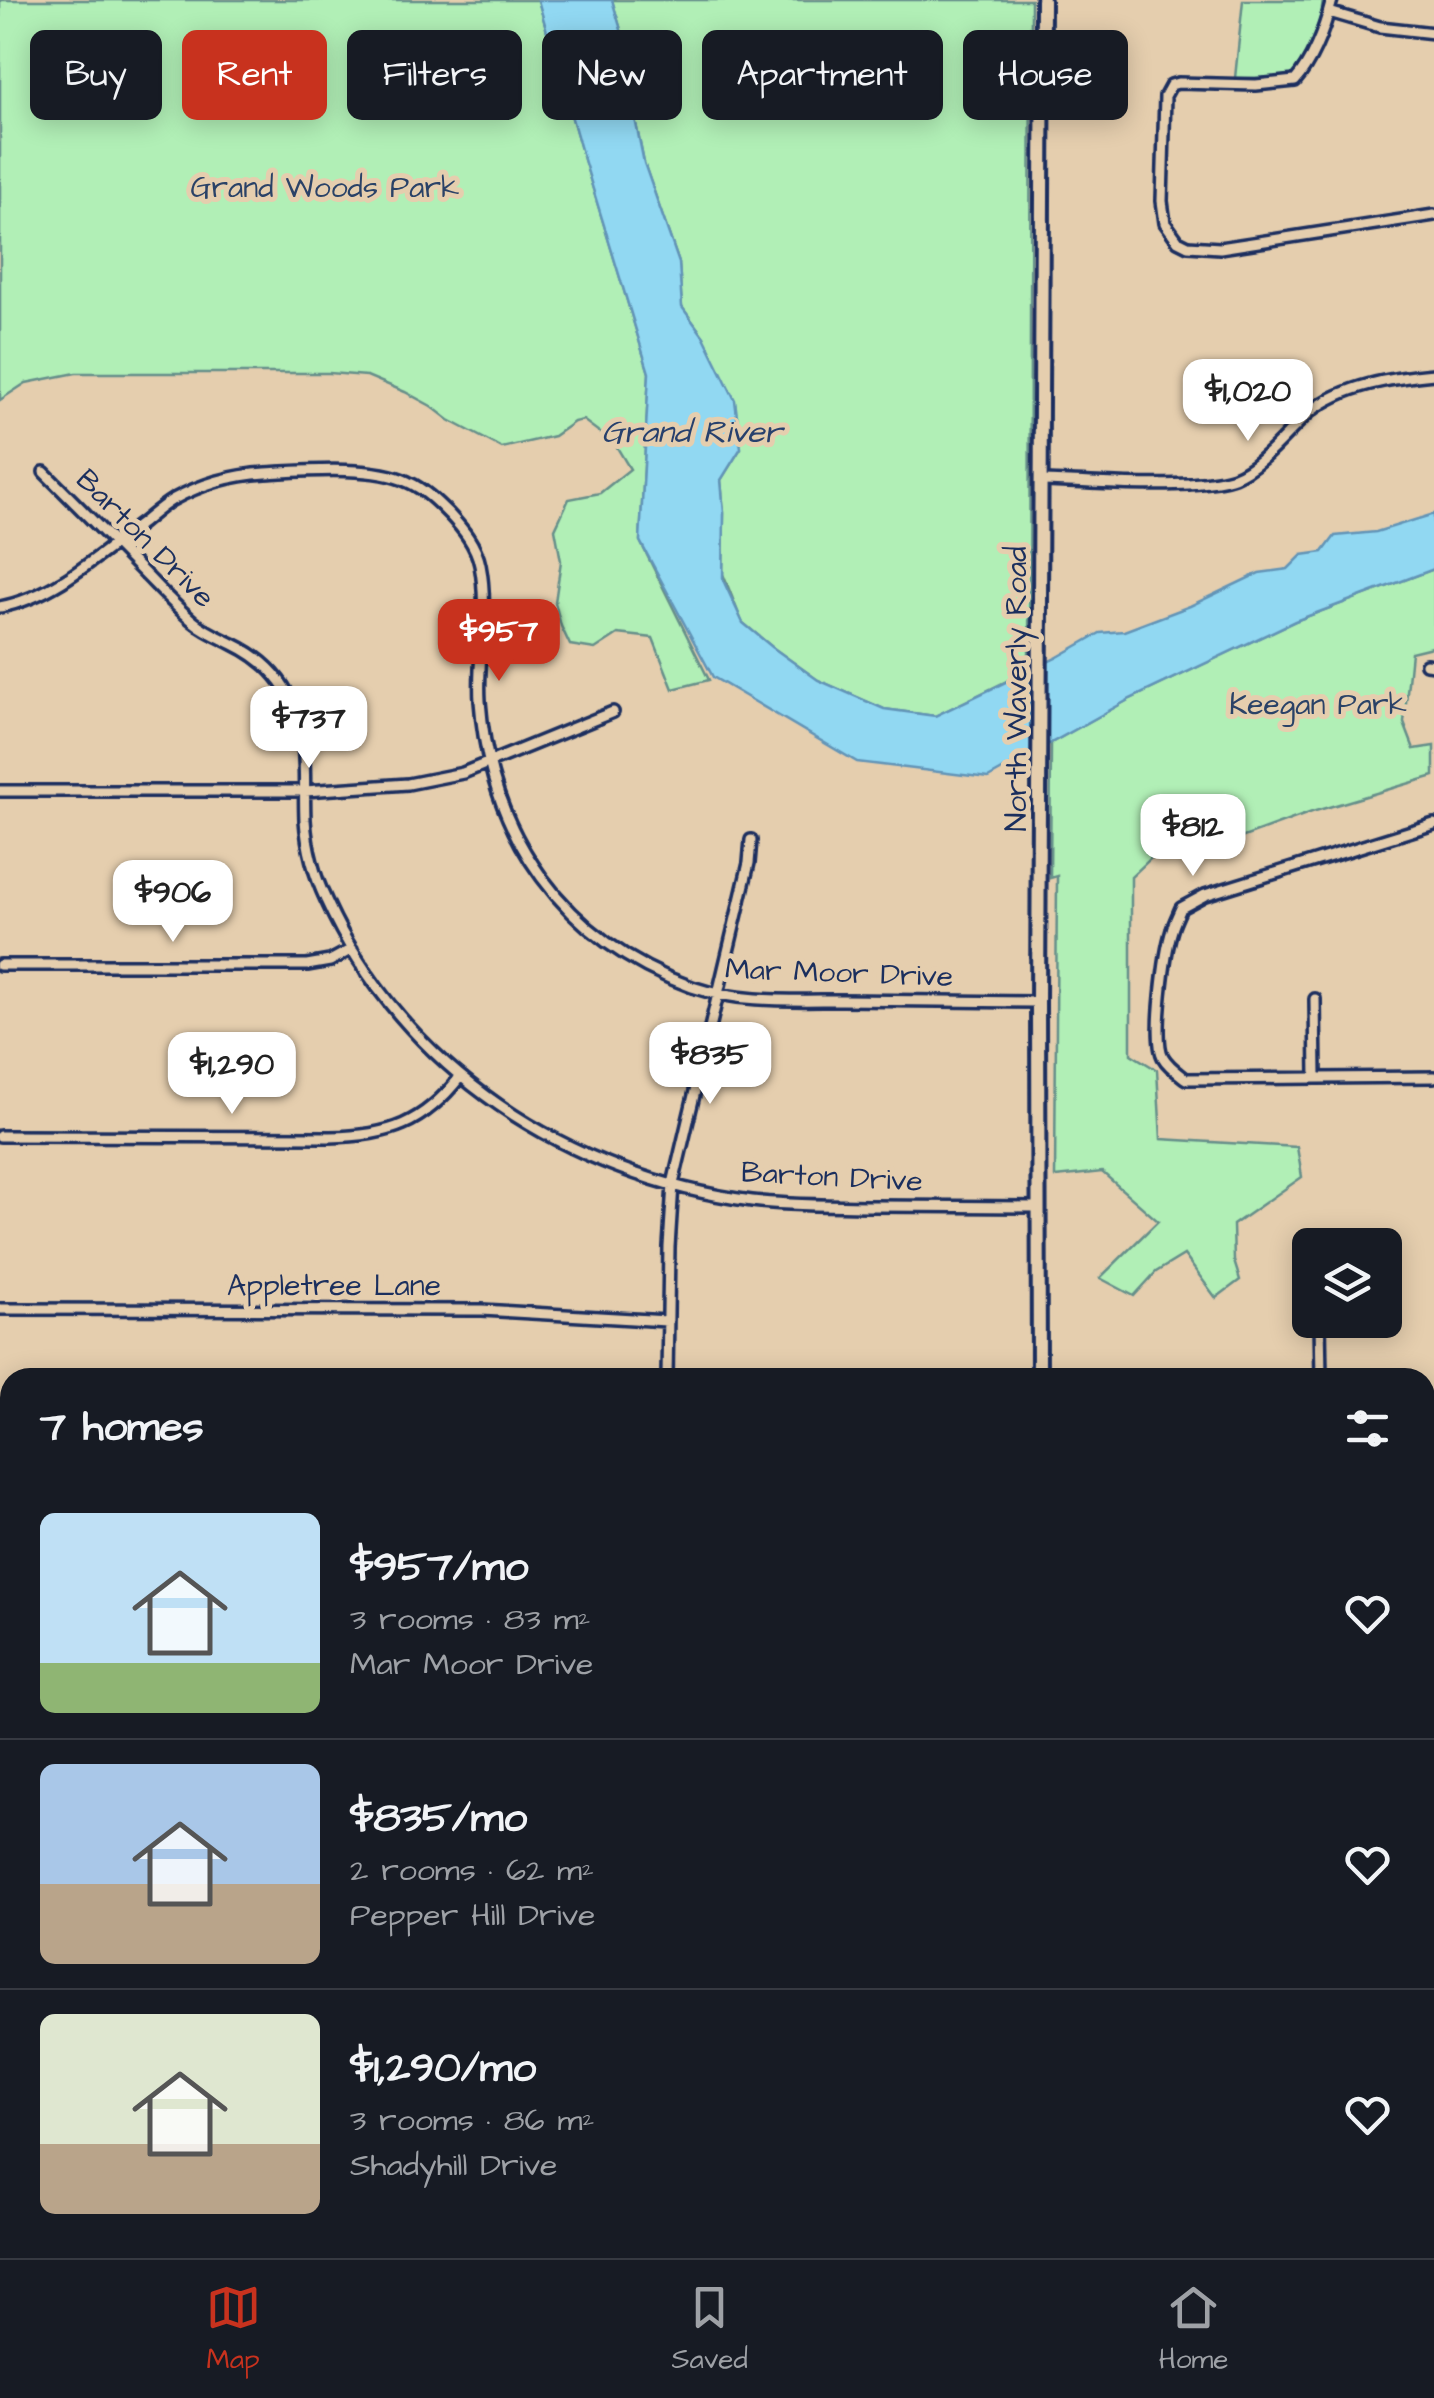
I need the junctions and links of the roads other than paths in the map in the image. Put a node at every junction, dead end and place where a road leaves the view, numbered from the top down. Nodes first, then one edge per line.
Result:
1 (1043, 0) edge
2 (1332, 0) edge
3 (1329, 12) junction
4 (1434, 33) edge
5 (1434, 215) edge
6 (1434, 374) edge
7 (44, 472) dead end
8 (1042, 481) junction
9 (115, 543) junction
10 (0, 607) edge
11 (613, 712) dead end
12 (490, 764) junction
13 (0, 791) edge
14 (304, 791) junction
15 (1434, 824) edge
16 (751, 840) dead end
17 (352, 949) junction
18 (0, 965) edge
19 (716, 994) junction
20 (1315, 999) dead end
21 (1038, 1002) junction
22 (460, 1077) junction
23 (1316, 1078) junction
24 (1434, 1078) edge
25 (0, 1136) edge
26 (673, 1184) junction
27 (1039, 1208) junction
28 (0, 1308) edge
29 (667, 1321) junction
30 (1320, 1338) edge
31 (667, 1368) edge
32 (1039, 1368) edge
33 (1321, 1368) edge

1 - 8 main road, North Waverly Road
2 - 3 street
3 - 4 street
3 - 5 street
6 - 8 street
7 - 9 street, Barton Drive
8 - 21 main road, North Waverly Road
9 - 10 street, Mar Moor Drive
9 - 12 street, Mar Moor Drive
9 - 14 street, Barton Drive
11 - 12 street
12 - 14 street
12 - 19 street, Mar Moor Drive
13 - 14 street
14 - 17 street, Barton Drive
15 - 23 street
16 - 19 street
17 - 18 street
17 - 22 street, Barton Drive
19 - 21 street, Mar Moor Drive
19 - 26 street
20 - 23 street
21 - 27 main road, North Waverly Road
22 - 25 street
22 - 26 street, Barton Drive
23 - 24 street
26 - 27 street, Barton Drive
26 - 29 street
27 - 32 main road, North Waverly Road
28 - 29 street, Appletree Lane
29 - 31 street
30 - 33 street

